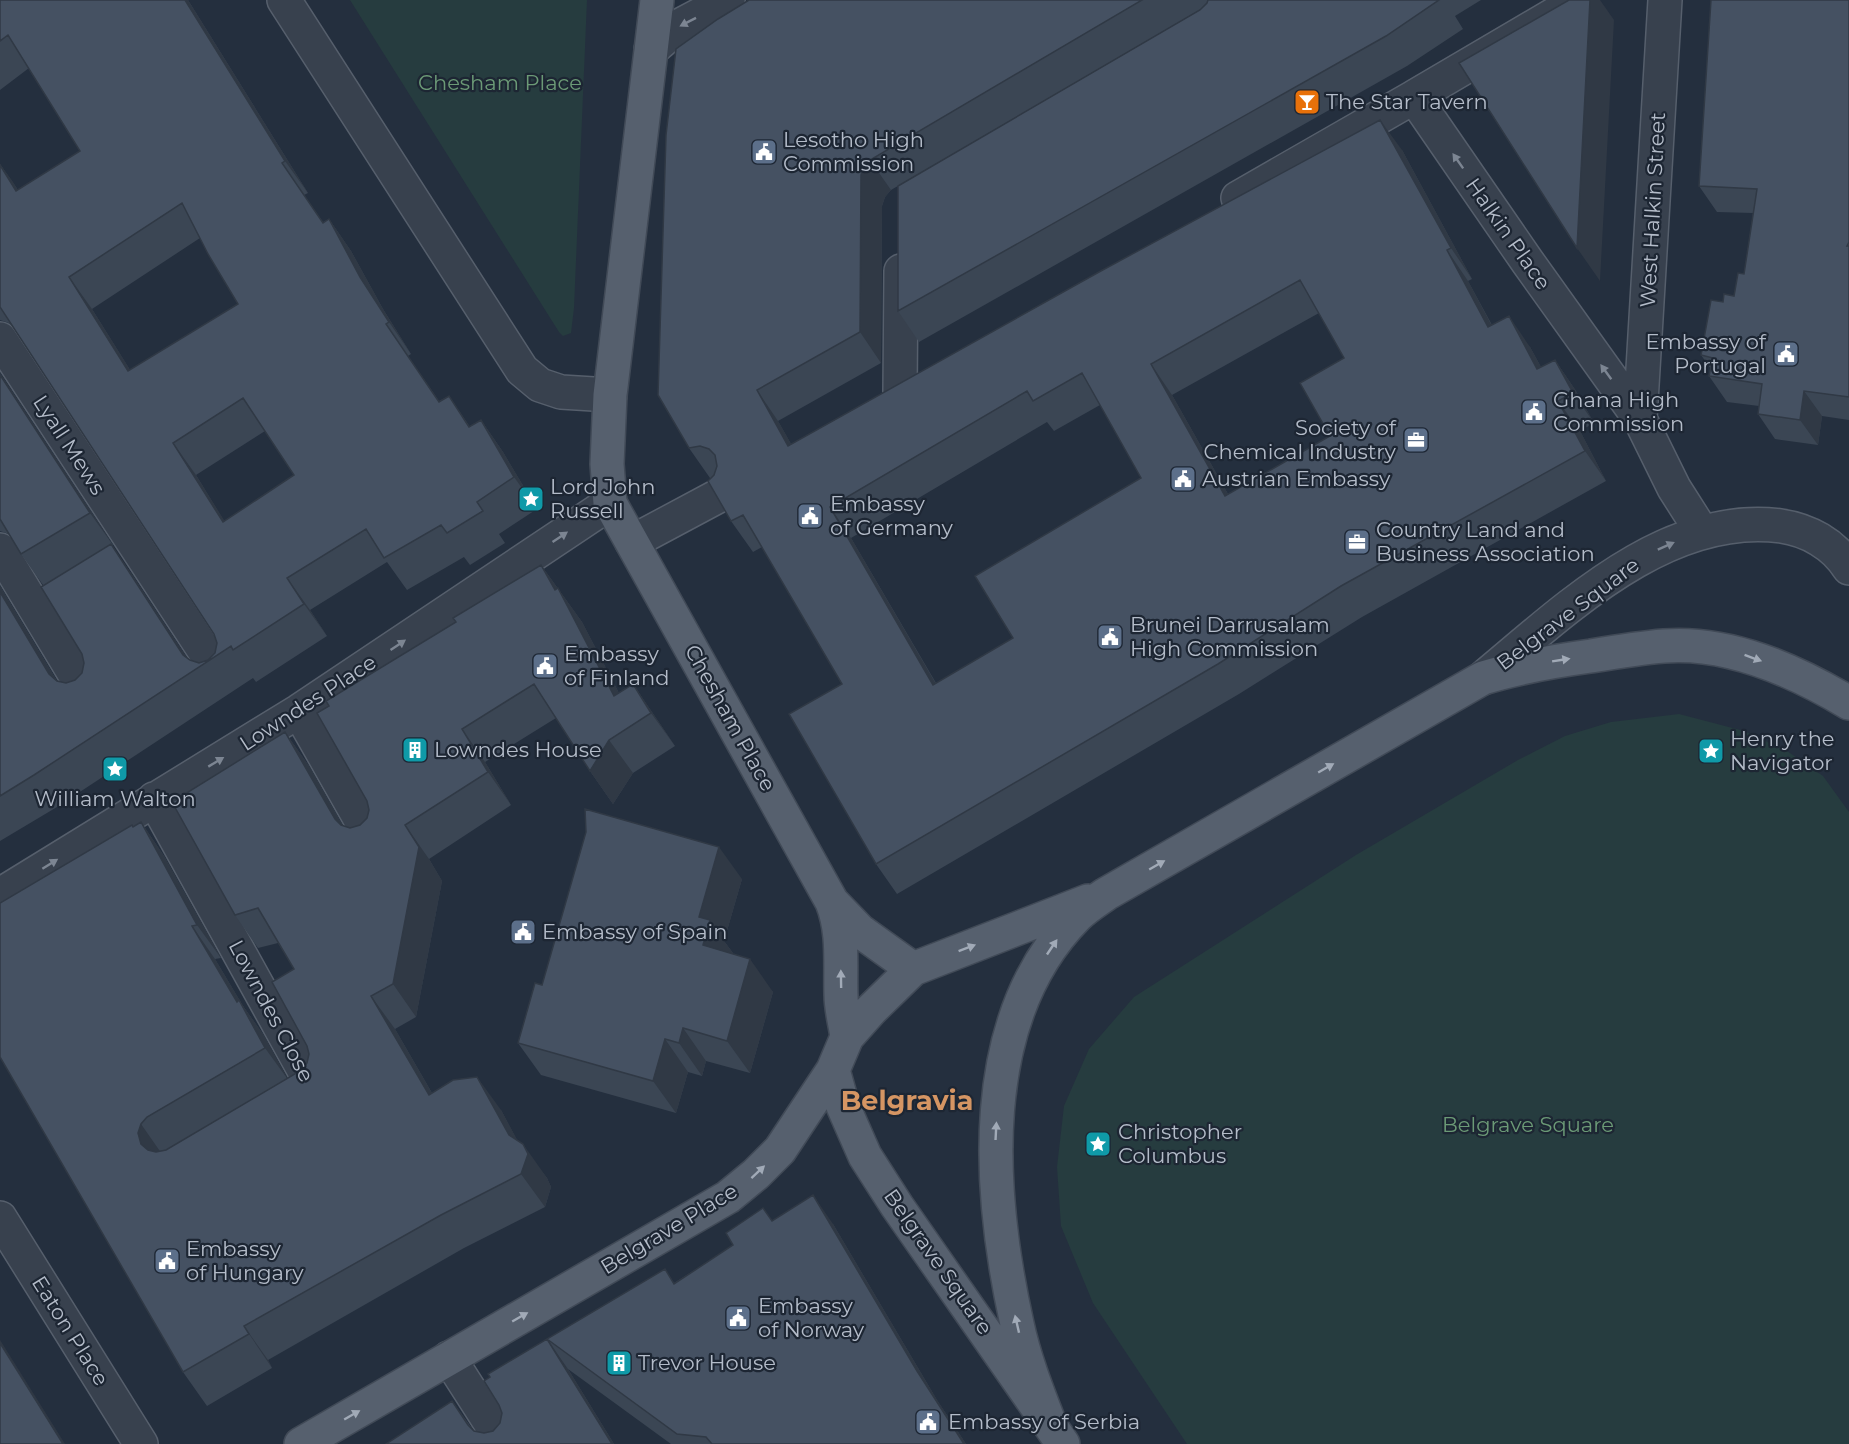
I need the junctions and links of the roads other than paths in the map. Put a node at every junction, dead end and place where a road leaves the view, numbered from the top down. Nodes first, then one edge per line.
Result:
1 (284, 0) edge
2 (657, 0) edge
3 (728, 0) edge
4 (1579, 0) edge
5 (1665, 0) edge
6 (651, 50) junction
7 (1414, 97) junction
8 (1208, 215) edge
9 (901, 240) edge
10 (0, 339) edge
11 (931, 373) edge
12 (900, 391) junction
13 (610, 395) junction
14 (872, 407) edge
15 (1640, 419) junction
16 (720, 495) edge
17 (610, 503) junction
18 (1702, 532) junction
19 (632, 542) junction
20 (0, 550) edge
21 (1848, 564) edge
22 (221, 676) edge
23 (1484, 678) junction
24 (88, 696) edge
25 (1849, 703) edge
26 (300, 711) junction
27 (154, 799) junction
28 (375, 843) edge
29 (1106, 894) junction
30 (0, 895) edge
31 (832, 902) junction
32 (913, 969) junction
33 (847, 1037) junction
34 (833, 1070) junction
35 (273, 1112) edge
36 (0, 1218) edge
37 (449, 1358) junction
38 (1056, 1432) edge
39 (141, 1444) edge
40 (301, 1444) edge
41 (504, 1444) edge

1 - 13 street
2 - 6 main road, Chesham Place
3 -> 6 street
4 - 7 street
5 - 15 street, West Halkin Street
6 - 13 main road, Chesham Place
7 - 8 street
15 -> 7 street, Halkin Place
9 - 12 street
10 - 22 street, Lyall Mews
11 - 12 street
12 - 14 street
13 - 17 main road, Chesham Place
15 - 18 street, Halkin Place
16 - 19 street
17 - 19 main road, Chesham Place
26 -> 17 street, Lowndes Place
18 - 21 street, Belgrave Square
23 -> 18 street, Belgrave Square
19 - 31 main road, Chesham Place
20 - 24 street
23 -> 25 main road, Belgrave Square
29 -> 23 main road, Belgrave Square
27 -> 26 street, Lowndes Place
26 - 28 street
30 -> 27 street, Lowndes Place
27 - 35 street, Lowndes Close
32 -> 29 main road, Belgrave Place
38 -> 29 main road
31 - 32 main road, Chesham Place
33 -> 31 main road, Chesham Place
32 - 33 main road, Belgrave Place
33 - 34 main road, Belgrave Place
37 -> 34 main road, Belgrave Place
34 - 38 main road, Belgrave Square
36 - 39 street, Eaton Place
40 -> 37 main road, Belgrave Place
37 - 41 street

